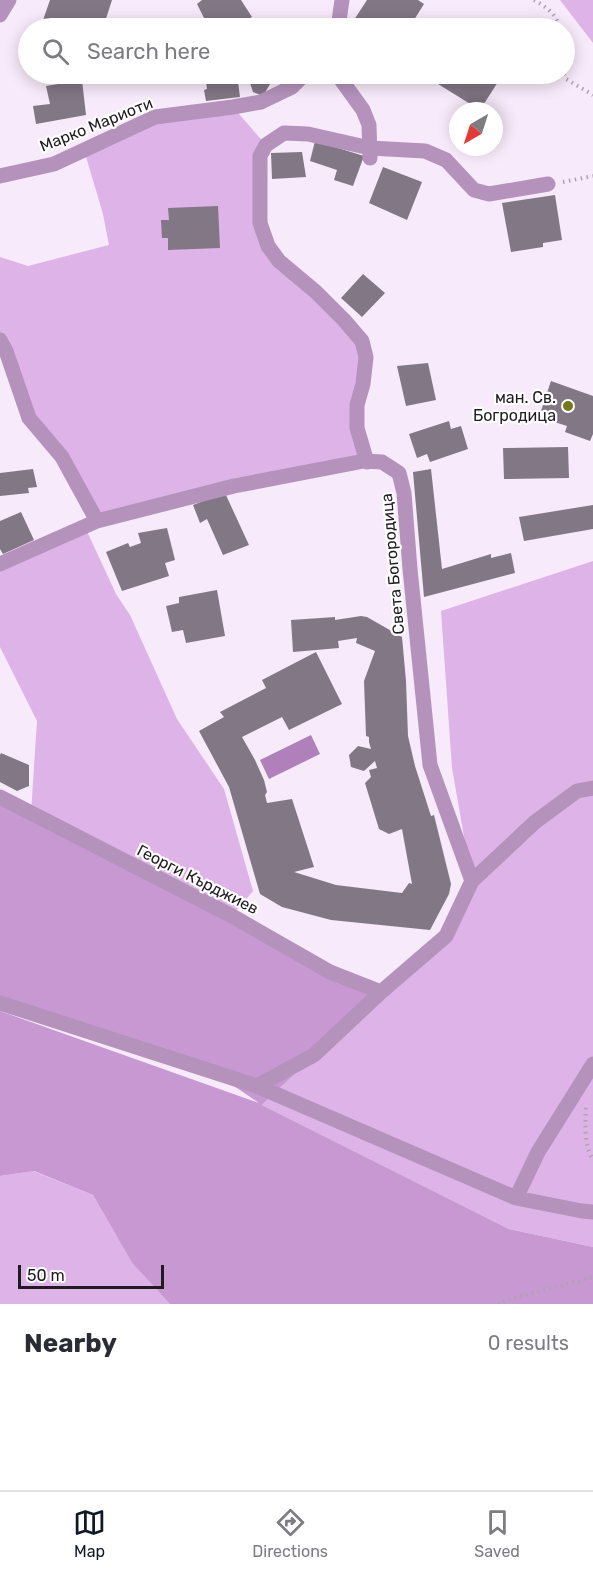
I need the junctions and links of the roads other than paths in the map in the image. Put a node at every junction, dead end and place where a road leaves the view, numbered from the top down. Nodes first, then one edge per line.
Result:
1 (9, 0) edge
2 (342, 0) edge
3 (0, 15) edge
4 (339, 18) edge
5 (295, 84) edge
6 (344, 84) edge
7 (370, 153) junction
8 (0, 176) edge
9 (548, 184) road end
10 (0, 340) edge
11 (367, 462) junction
12 (97, 521) junction
13 (0, 564) edge
14 (593, 788) edge
15 (0, 797) edge
16 (472, 881) junction
17 (381, 992) junction
18 (0, 1004) edge
19 (593, 1064) edge
20 (257, 1086) junction
21 (516, 1198) junction
22 (593, 1212) edge

1 - 3 street
2 - 4 street
5 - 8 street, Марко Мариоти
6 - 7 street
7 - 9 street
7 - 11 street
10 - 12 street
11 - 12 street, Света Богородица
11 - 16 street, Света Богородица
12 - 13 street, Света Богородица
14 - 16 street
15 - 17 street, Георги Кърджиев
16 - 17 street
17 - 20 street
18 - 20 street
19 - 21 street
20 - 21 street
21 - 22 street

